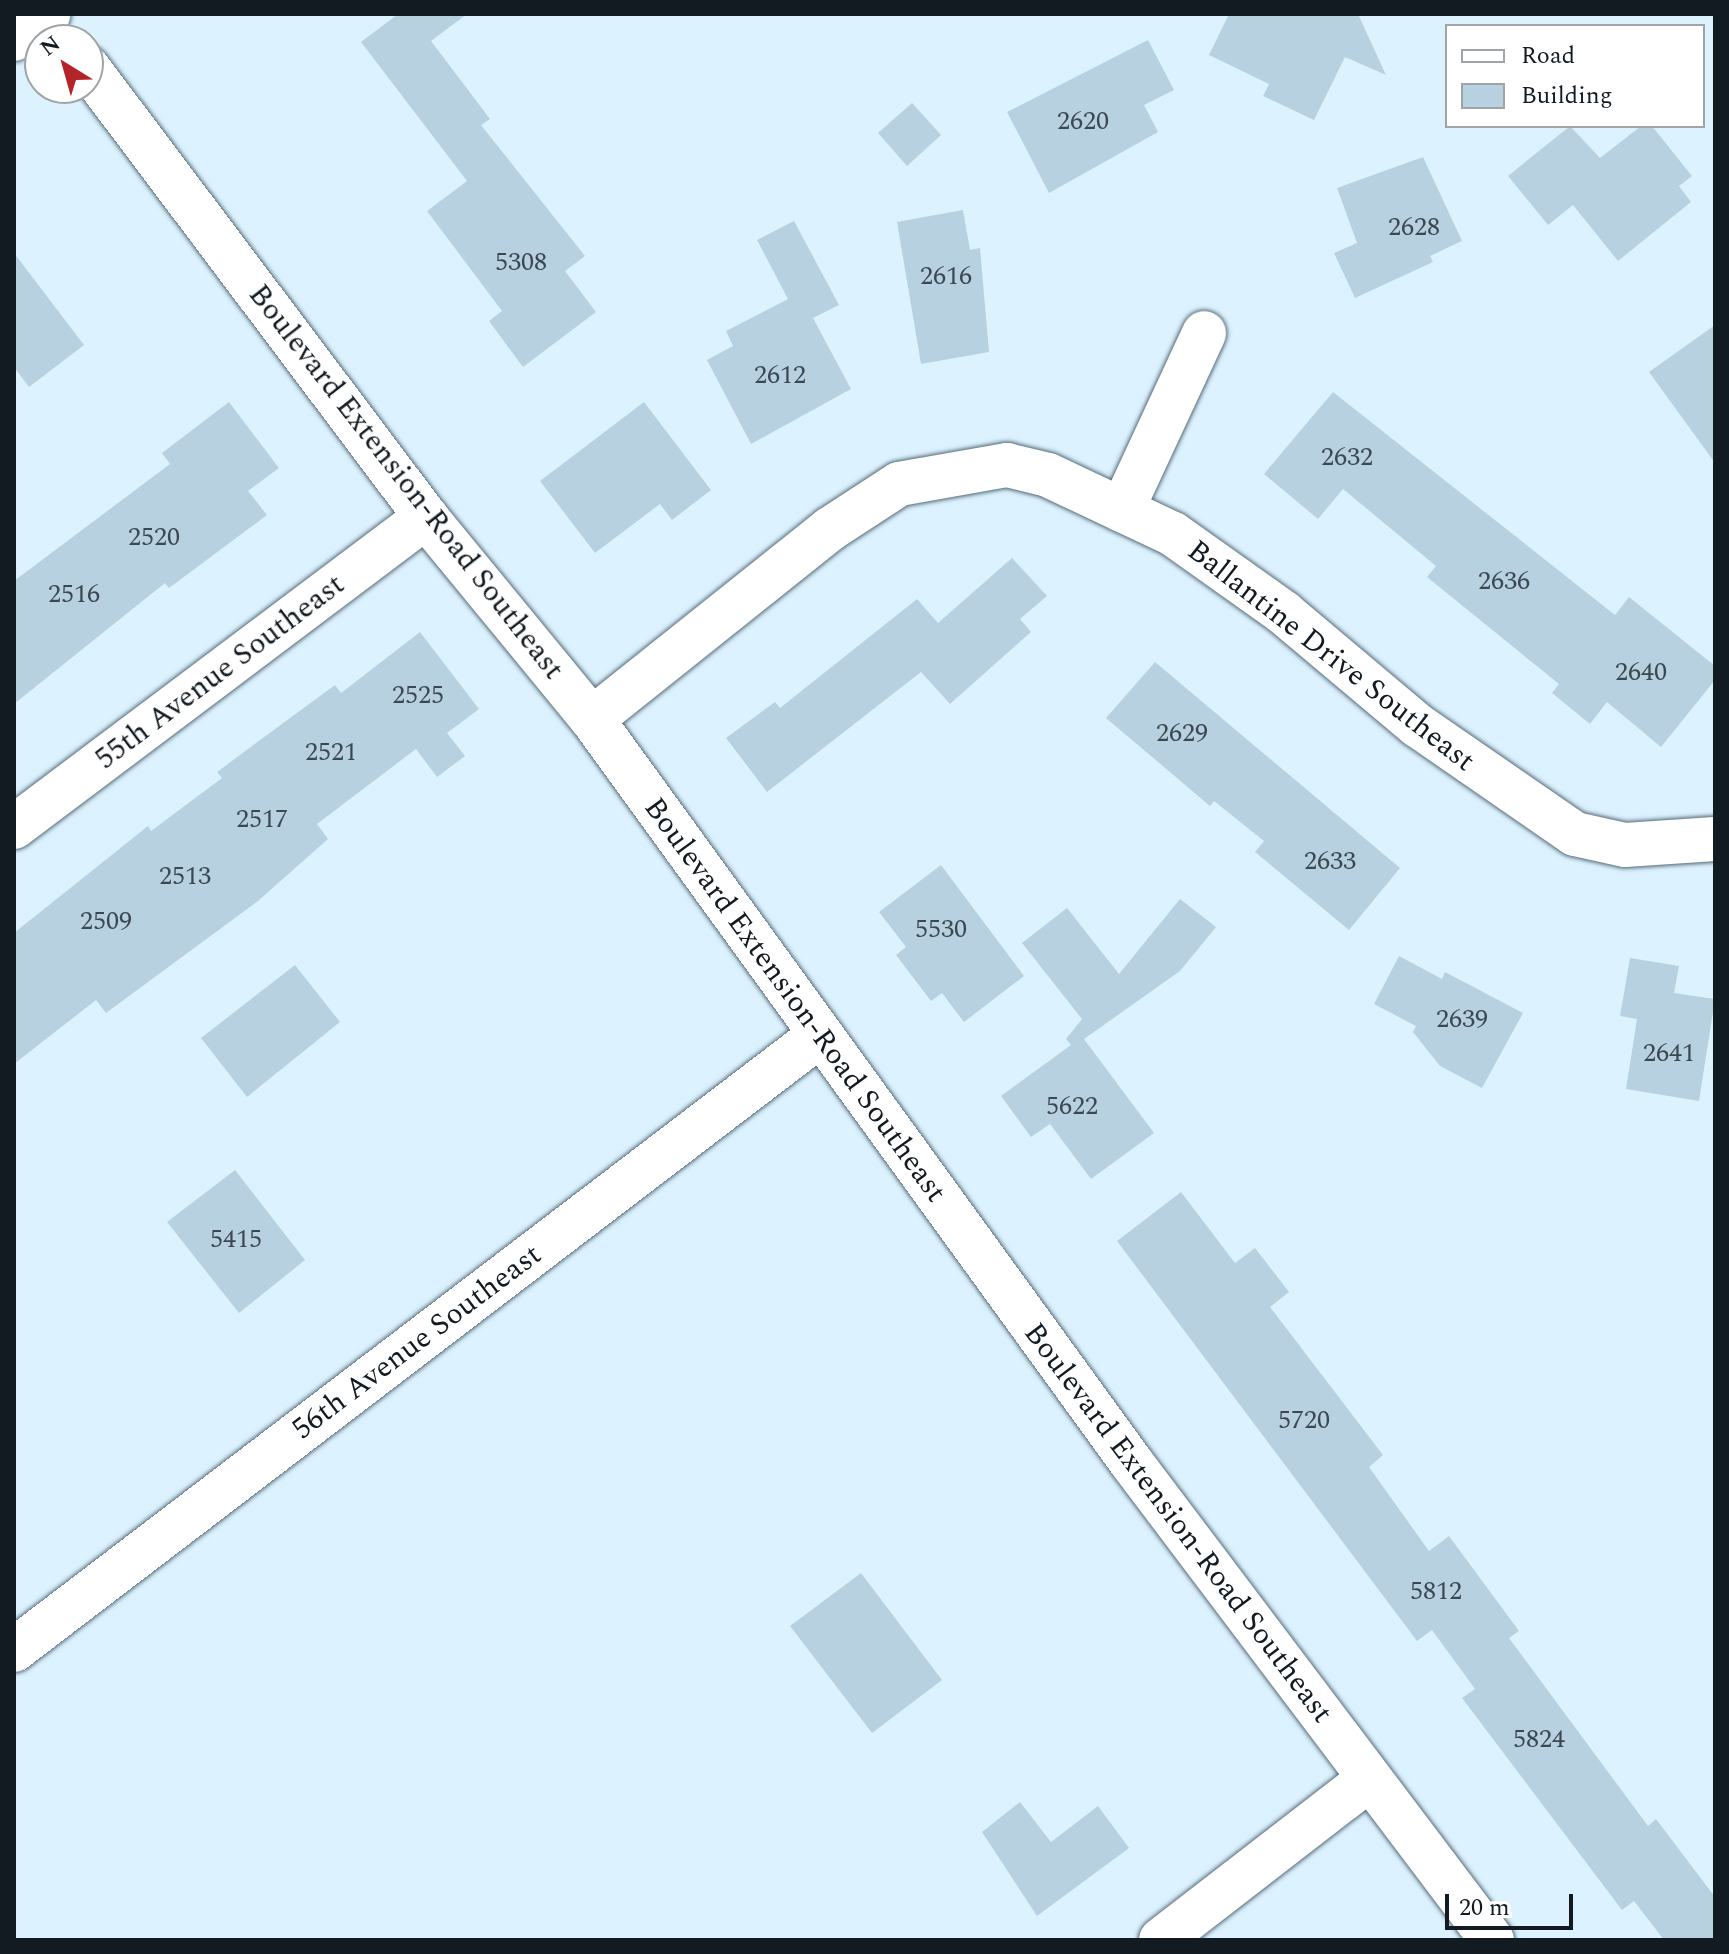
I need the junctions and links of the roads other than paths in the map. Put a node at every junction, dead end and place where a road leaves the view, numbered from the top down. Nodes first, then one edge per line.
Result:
1 (47, 14) edge
2 (14, 39) edge
3 (104, 89) edge
4 (1204, 333) dead end
5 (1122, 510) junction
6 (426, 517) junction
7 (592, 719) junction
8 (14, 827) edge
9 (1715, 839) edge
10 (820, 1035) junction
11 (14, 1650) edge
12 (1368, 1780) junction
13 (1161, 1940) edge
14 (1492, 1940) edge

1 - 2 street
3 - 6 street, Boulevard Extension-Road Southeast
4 - 5 street
5 - 7 street, Ballantine Drive Southeast
5 - 9 street, Ballantine Drive Southeast
6 - 7 street, Boulevard Extension-Road Southeast
6 - 8 street, 55th Avenue Southeast
7 - 10 street, Boulevard Extension-Road Southeast
10 - 11 street, 56th Avenue Southeast
10 - 12 street, Boulevard Extension-Road Southeast
12 - 13 street
12 - 14 street, Boulevard Extension-Road Southeast

